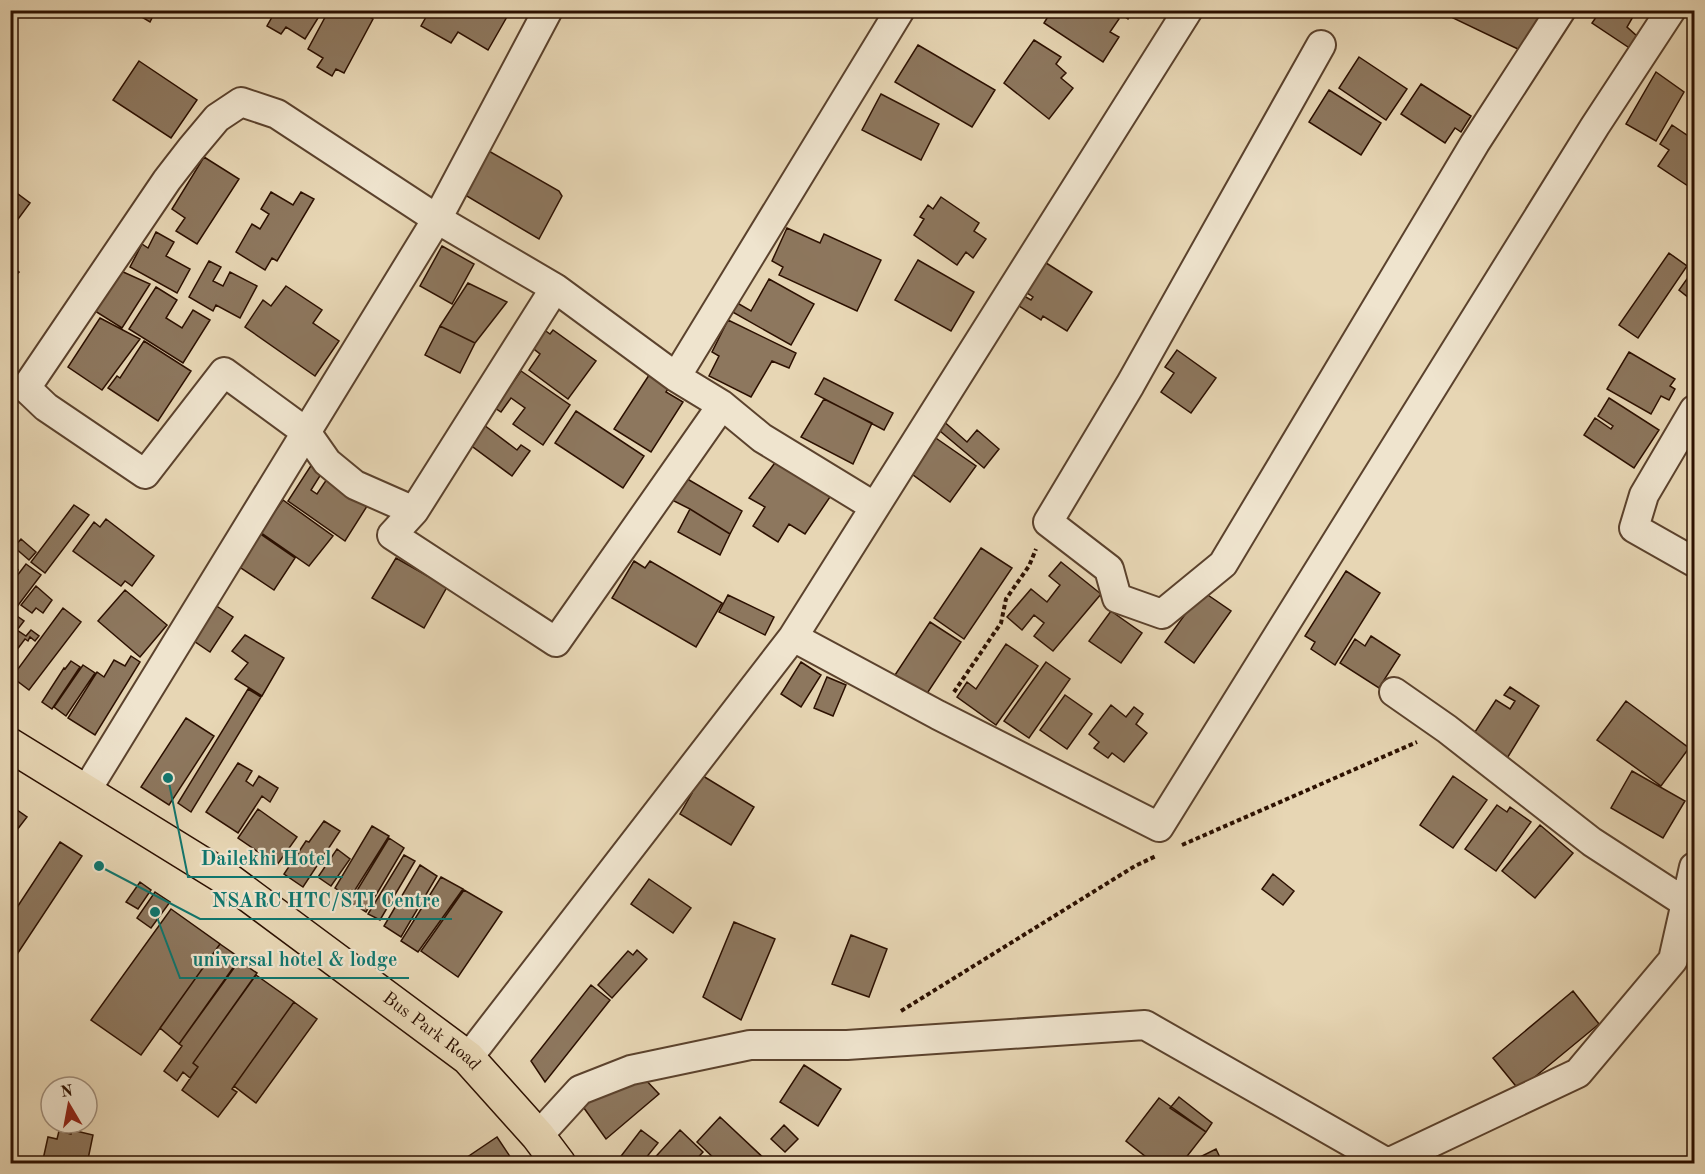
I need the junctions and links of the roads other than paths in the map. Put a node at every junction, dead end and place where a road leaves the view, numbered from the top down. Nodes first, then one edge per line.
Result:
1 (548, 10) edge
2 (900, 10) edge
3 (1188, 10) edge
4 (1561, 10) edge
5 (1671, 10) edge
6 (1321, 45) dead end
7 (437, 219) junction
8 (555, 288) junction
9 (676, 377) junction
10 (722, 405) junction
11 (1695, 410) edge
12 (306, 432) junction
13 (875, 507) junction
14 (414, 511) junction
15 (1695, 562) edge
16 (793, 637) junction
17 (1394, 692) dead end
18 (10, 745) edge
19 (86, 791) junction
20 (1695, 867) edge
21 (1686, 903) junction
22 (468, 1058) junction
23 (538, 1136) junction
24 (1388, 1163) edge
25 (559, 1164) edge

1 - 7 street
2 - 9 street
3 - 13 street
4 - 6 street
5 - 16 street
7 - 8 street
7 - 12 street
7 - 12 street
8 - 9 street
8 - 14 street
9 - 10 street
10 - 13 street
10 - 14 street
11 - 15 street
12 - 14 street
12 - 19 street
13 - 16 street
16 - 22 street
17 - 21 street
18 - 19 main road, Bus Park Road
19 - 22 main road, Bus Park Road
20 - 21 street
21 - 24 street
22 - 23 main road, Bus Park Road
23 - 24 street
23 - 25 main road, Bus Park Road

